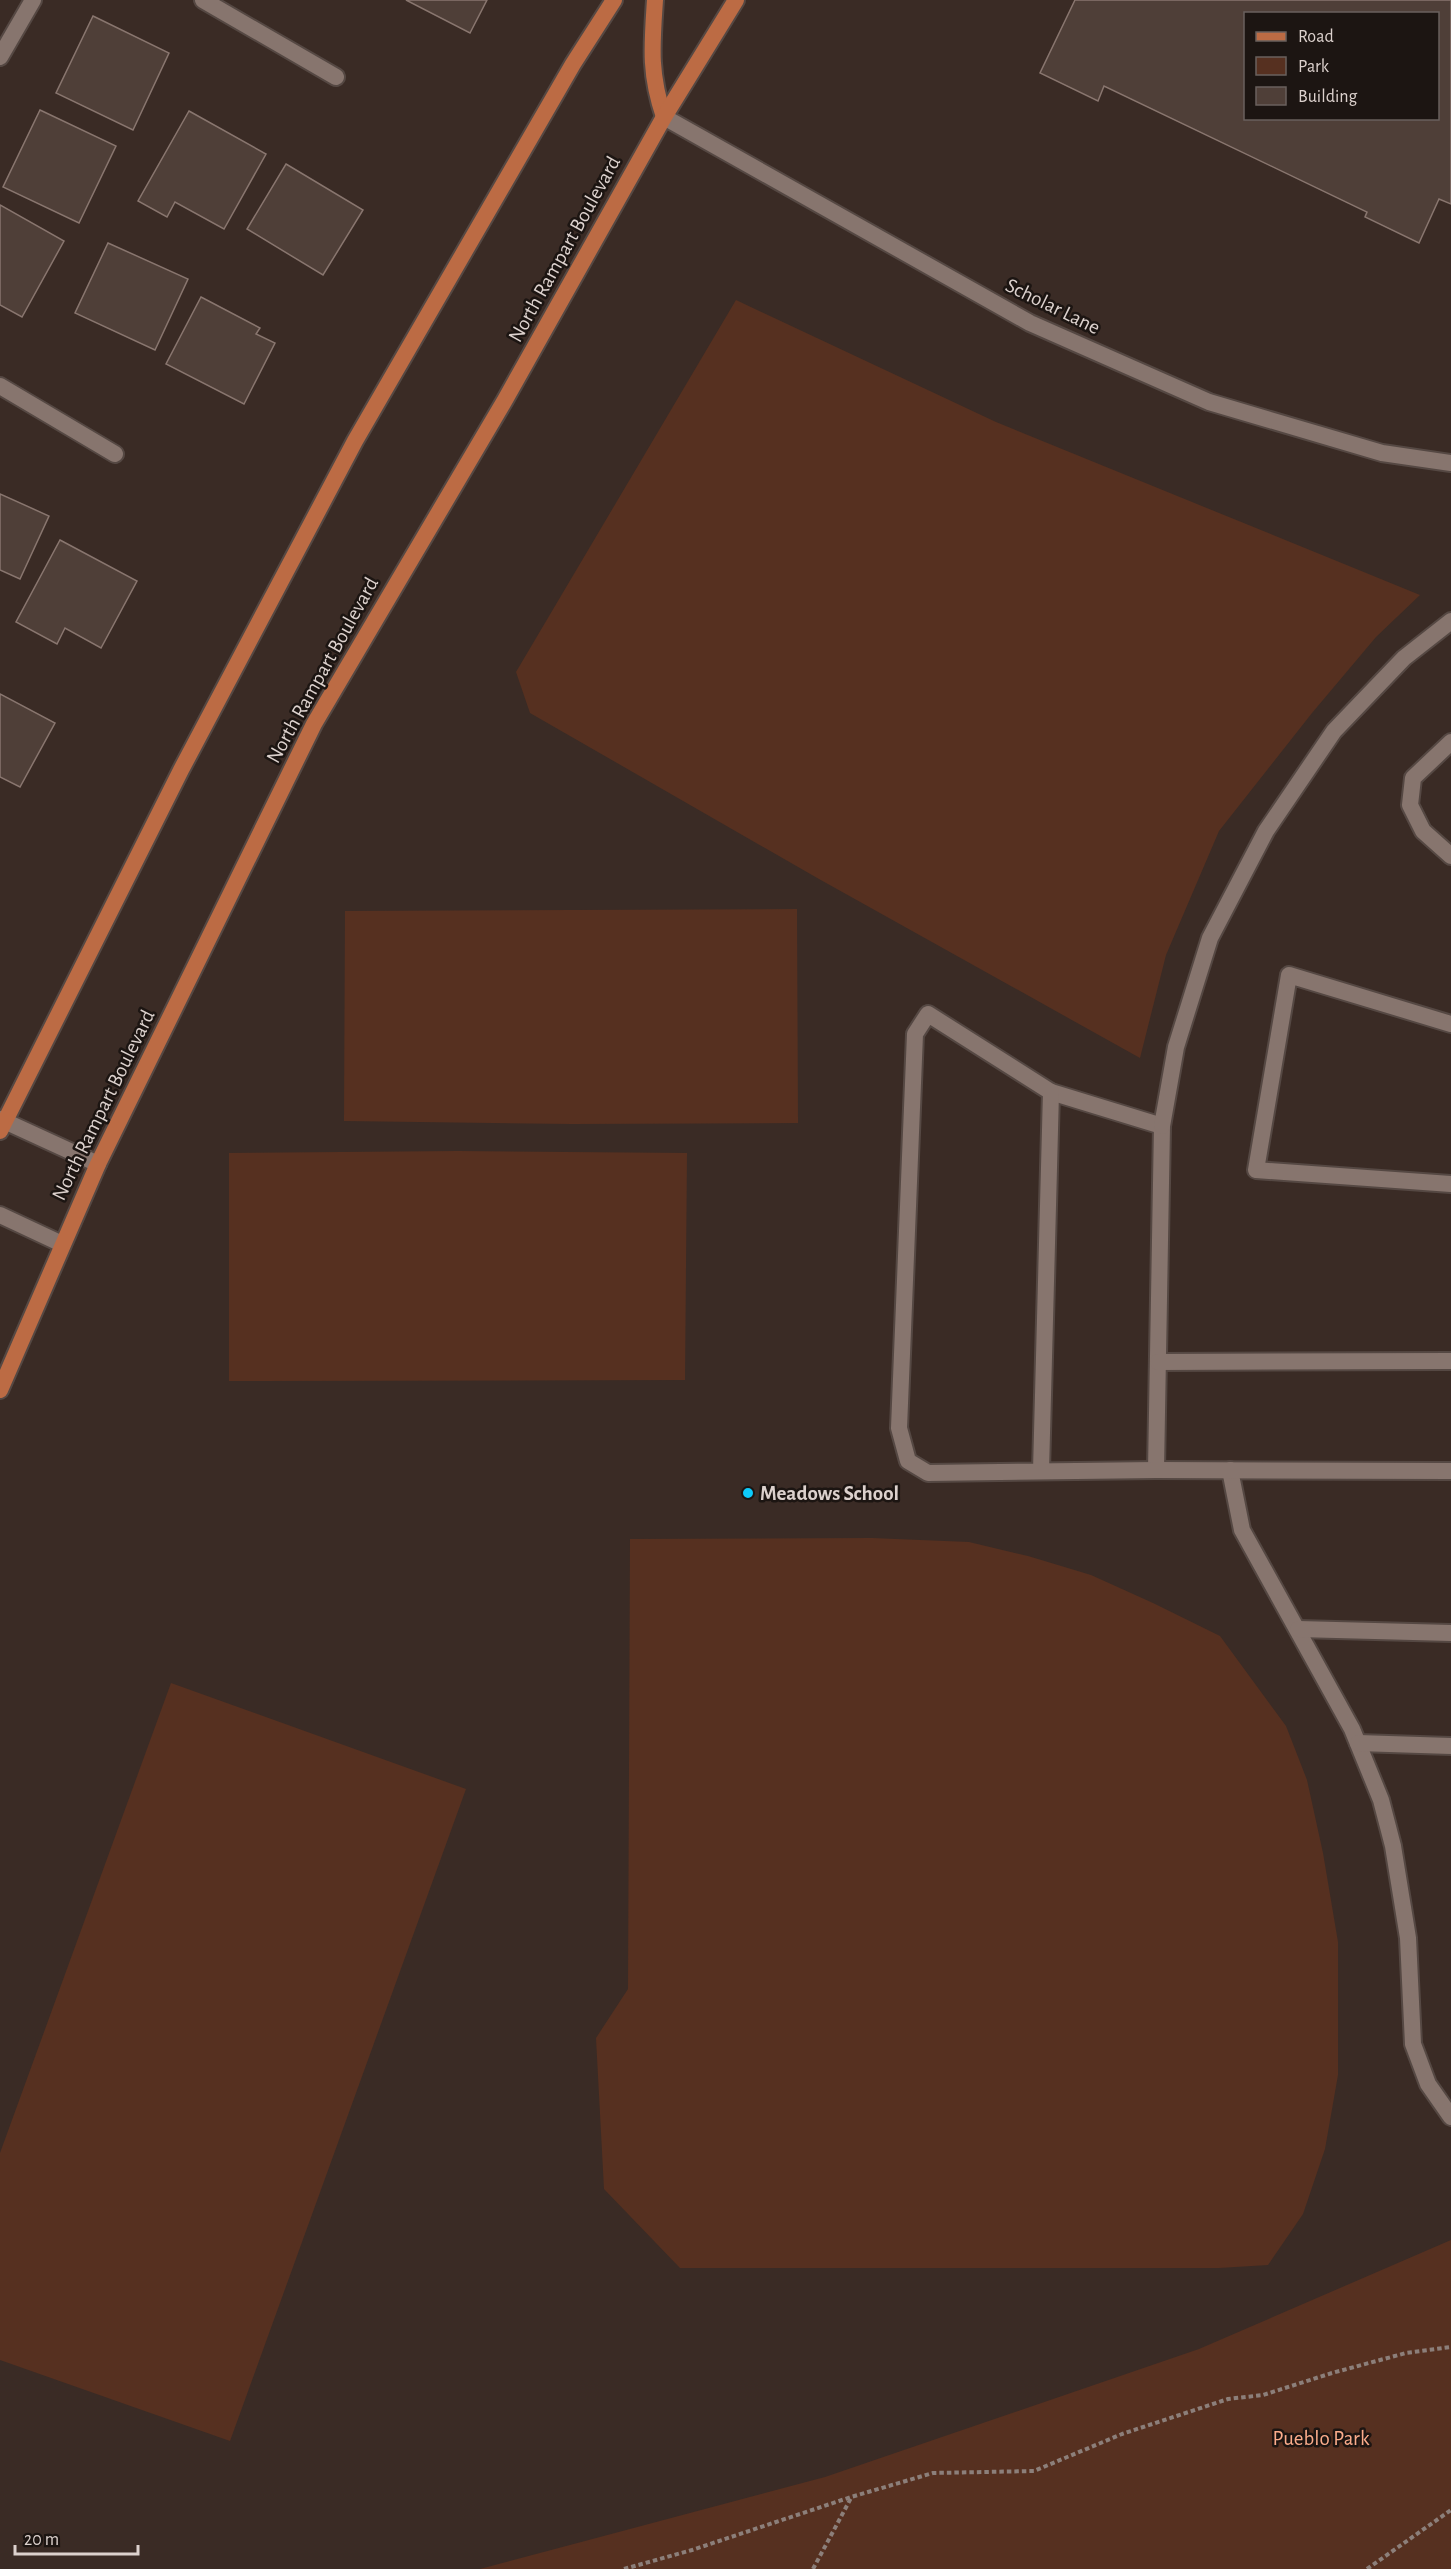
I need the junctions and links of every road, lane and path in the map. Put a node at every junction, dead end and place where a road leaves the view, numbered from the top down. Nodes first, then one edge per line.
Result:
1 (33, 0) edge
2 (203, 0) edge
3 (614, 0) edge
4 (655, 0) edge
5 (736, 0) edge
6 (0, 57) edge
7 (336, 77) dead end
8 (664, 117) junction
9 (0, 386) edge
10 (115, 454) dead end
11 (1451, 463) edge
12 (1451, 621) edge
13 (1451, 742) edge
14 (1451, 856) edge
15 (1451, 1024) edge
16 (1051, 1092) junction
17 (2, 1124) edge
18 (1162, 1126) junction
19 (98, 1164) junction
20 (1451, 1184) edge
21 (0, 1215) edge
22 (62, 1244) junction
23 (1451, 1361) edge
24 (1158, 1362) junction
25 (0, 1390) edge
26 (1156, 1470) junction
27 (1230, 1470) junction
28 (1451, 1471) edge
29 (1041, 1472) junction
30 (1298, 1629) junction
31 (1451, 1633) edge
32 (1358, 1743) junction
33 (1451, 1746) edge
34 (1451, 2117) edge
35 (1451, 2347) edge
36 (851, 2498) junction
37 (1451, 2510) edge
38 (624, 2569) edge
39 (813, 2569) edge
40 (1367, 2569) edge

1 - 6 street
2 - 7 street
3 - 17 main road
4 - 8 main road
5 - 8 main road, North Rampart Boulevard
8 - 11 street, Scholar Lane
8 - 19 main road, North Rampart Boulevard
9 - 10 street
12 - 18 street
13 - 14 street
15 - 20 street
16 - 18 street
16 - 29 street
16 - 29 street
17 - 19 street
18 - 24 street
19 - 22 main road, North Rampart Boulevard
21 - 22 street
22 - 25 main road, North Rampart Boulevard
23 - 24 street
24 - 26 street
26 - 27 street
26 - 29 street
27 - 28 street
27 - 30 street
30 - 31 street
30 - 32 street
32 - 33 street
32 - 34 street
35 - 36 path
36 - 38 path
36 - 39 path
37 - 40 path

